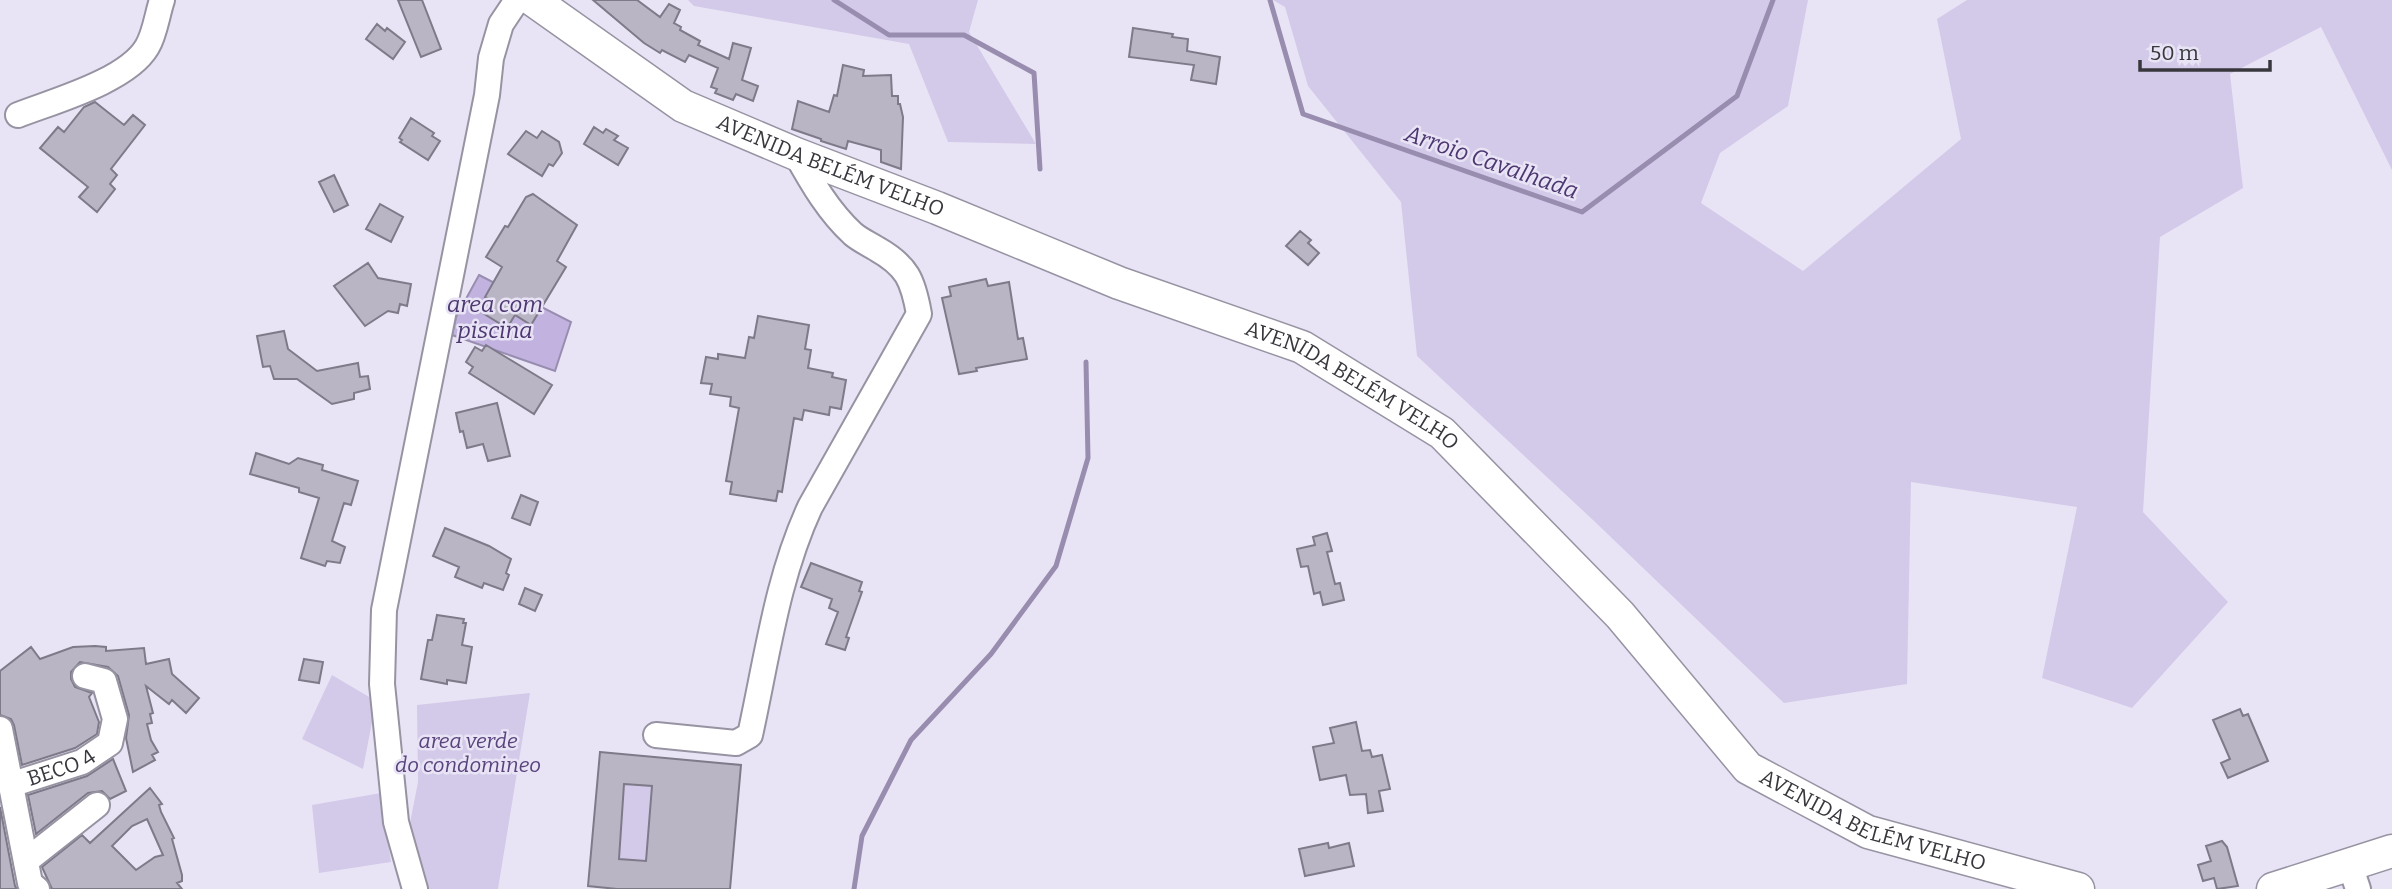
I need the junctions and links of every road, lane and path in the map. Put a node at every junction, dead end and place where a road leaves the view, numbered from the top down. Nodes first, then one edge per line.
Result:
1 (162, 0) edge
2 (516, 0) edge
3 (533, 0) edge
4 (18, 115) dead end
5 (796, 154) junction
6 (85, 676) dead end
7 (0, 729) edge
8 (656, 734) dead end
9 (10, 785) junction
10 (97, 805) dead end
11 (2392, 851) edge
12 (26, 861) junction
13 (2354, 877) edge
14 (37, 889) edge
15 (415, 889) edge
16 (2078, 889) edge
17 (2273, 889) edge

1 - 4 lane
2 - 15 lane
3 - 5 main road, AVENIDA BELÉM VELHO
5 - 8 lane
5 - 16 main road, AVENIDA BELÉM VELHO
6 - 9 lane, BECO 4
7 - 9 lane
9 - 12 lane
10 - 12 lane
11 - 13 main road
12 - 14 lane
13 - 17 main road

